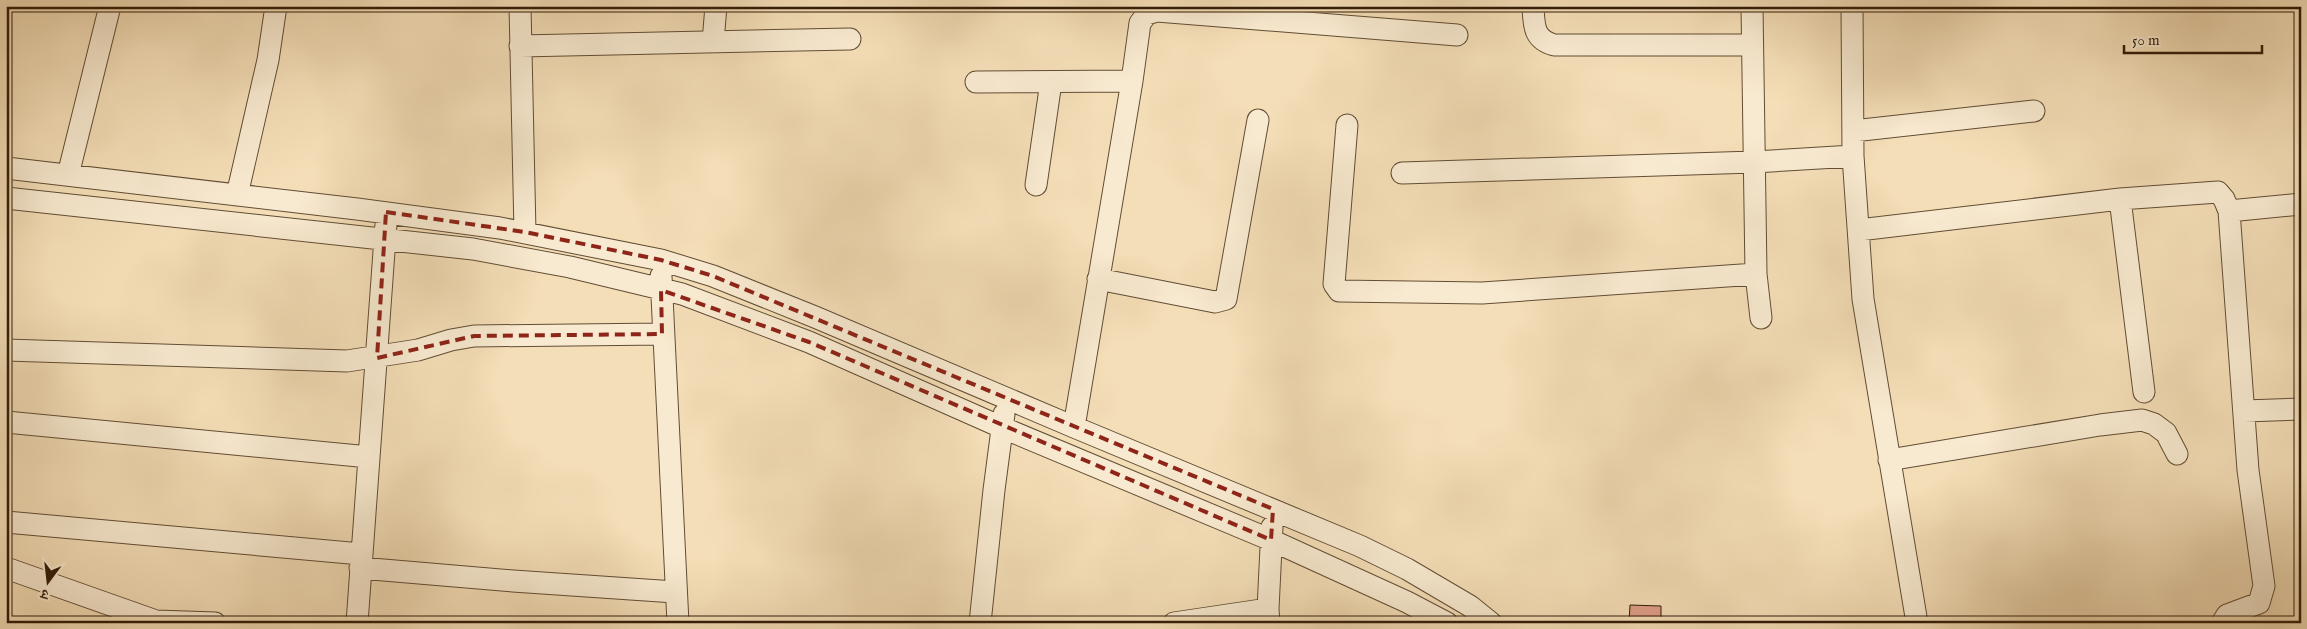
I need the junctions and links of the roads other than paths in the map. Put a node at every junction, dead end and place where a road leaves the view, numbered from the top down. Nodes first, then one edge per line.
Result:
1 (110, 6) edge
2 (276, 6) edge
3 (520, 6) edge
4 (716, 6) edge
5 (1533, 6) edge
6 (1752, 6) edge
7 (1852, 6) edge
8 (1258, 13) edge
9 (1457, 35) dead end
10 (850, 39) dead end
11 (713, 42) junction
12 (1752, 45) junction
13 (520, 46) junction
14 (1132, 81) junction
15 (976, 82) dead end
16 (1051, 82) junction
17 (2034, 111) dead end
18 (1258, 120) dead end
19 (1347, 125) dead end
20 (1852, 131) junction
21 (1853, 156) junction
22 (1754, 162) junction
23 (6, 168) edge
24 (1402, 173) dead end
25 (68, 176) junction
26 (1036, 185) dead end
27 (237, 195) junction
28 (6, 198) edge
29 (2120, 199) junction
30 (2301, 204) edge
31 (2228, 211) junction
32 (386, 212) junction
33 (1859, 230) junction
34 (525, 232) junction
35 (385, 238) junction
36 (661, 260) junction
37 (1756, 274) junction
38 (1098, 279) junction
39 (661, 290) junction
40 (1761, 318) dead end
41 (662, 334) junction
42 (6, 350) edge
43 (377, 358) junction
44 (2144, 392) dead end
45 (1008, 399) junction
46 (2301, 409) edge
47 (2244, 411) junction
48 (6, 422) edge
49 (1001, 427) junction
50 (1074, 427) junction
51 (2177, 454) dead end
52 (369, 457) junction
53 (1888, 460) junction
54 (1273, 509) junction
55 (6, 522) edge
56 (1271, 540) junction
57 (361, 561) junction
58 (6, 568) edge
59 (675, 592) junction
60 (1268, 616) edge
61 (215, 623) edge
62 (357, 623) edge
63 (678, 623) edge
64 (980, 623) edge
65 (1176, 623) edge
66 (1448, 623) edge
67 (1491, 623) edge
68 (1917, 623) edge
69 (2222, 623) edge

1 - 25 street
2 - 27 street
3 - 13 street
4 - 11 street
5 - 12 street
6 - 12 street
7 - 20 street
8 - 9 street
8 - 14 street
10 - 11 street
11 - 13 street
12 - 22 street
13 - 34 street
14 - 16 street
14 - 38 street
15 - 16 street
16 - 26 street
17 - 20 street
18 - 38 street
19 - 37 street
20 - 21 street
21 - 22 street
21 - 33 street
22 - 24 street
22 - 37 street
23 - 25 street
25 - 27 street
27 - 32 street
28 - 35 street
29 - 31 street
29 - 33 street
29 - 44 street
30 - 31 street
31 - 47 street
32 - 34 street
32 - 35 street
33 - 53 street
34 - 36 street
35 - 39 street
35 - 43 street
36 - 39 street
36 - 45 street
37 - 40 street
38 - 50 street
39 - 41 street
39 - 49 street
41 - 43 street
41 - 59 street
42 - 43 street
43 - 52 street
45 - 49 street
45 - 50 street
46 - 47 street
47 - 69 street
48 - 52 street
49 - 56 street
49 - 64 street
50 - 54 street
51 - 53 street
52 - 57 street
53 - 68 street
54 - 56 street
54 - 67 street
55 - 57 street
56 - 60 street
56 - 66 street
57 - 59 street
57 - 62 street
58 - 61 street
59 - 63 street
60 - 65 street

